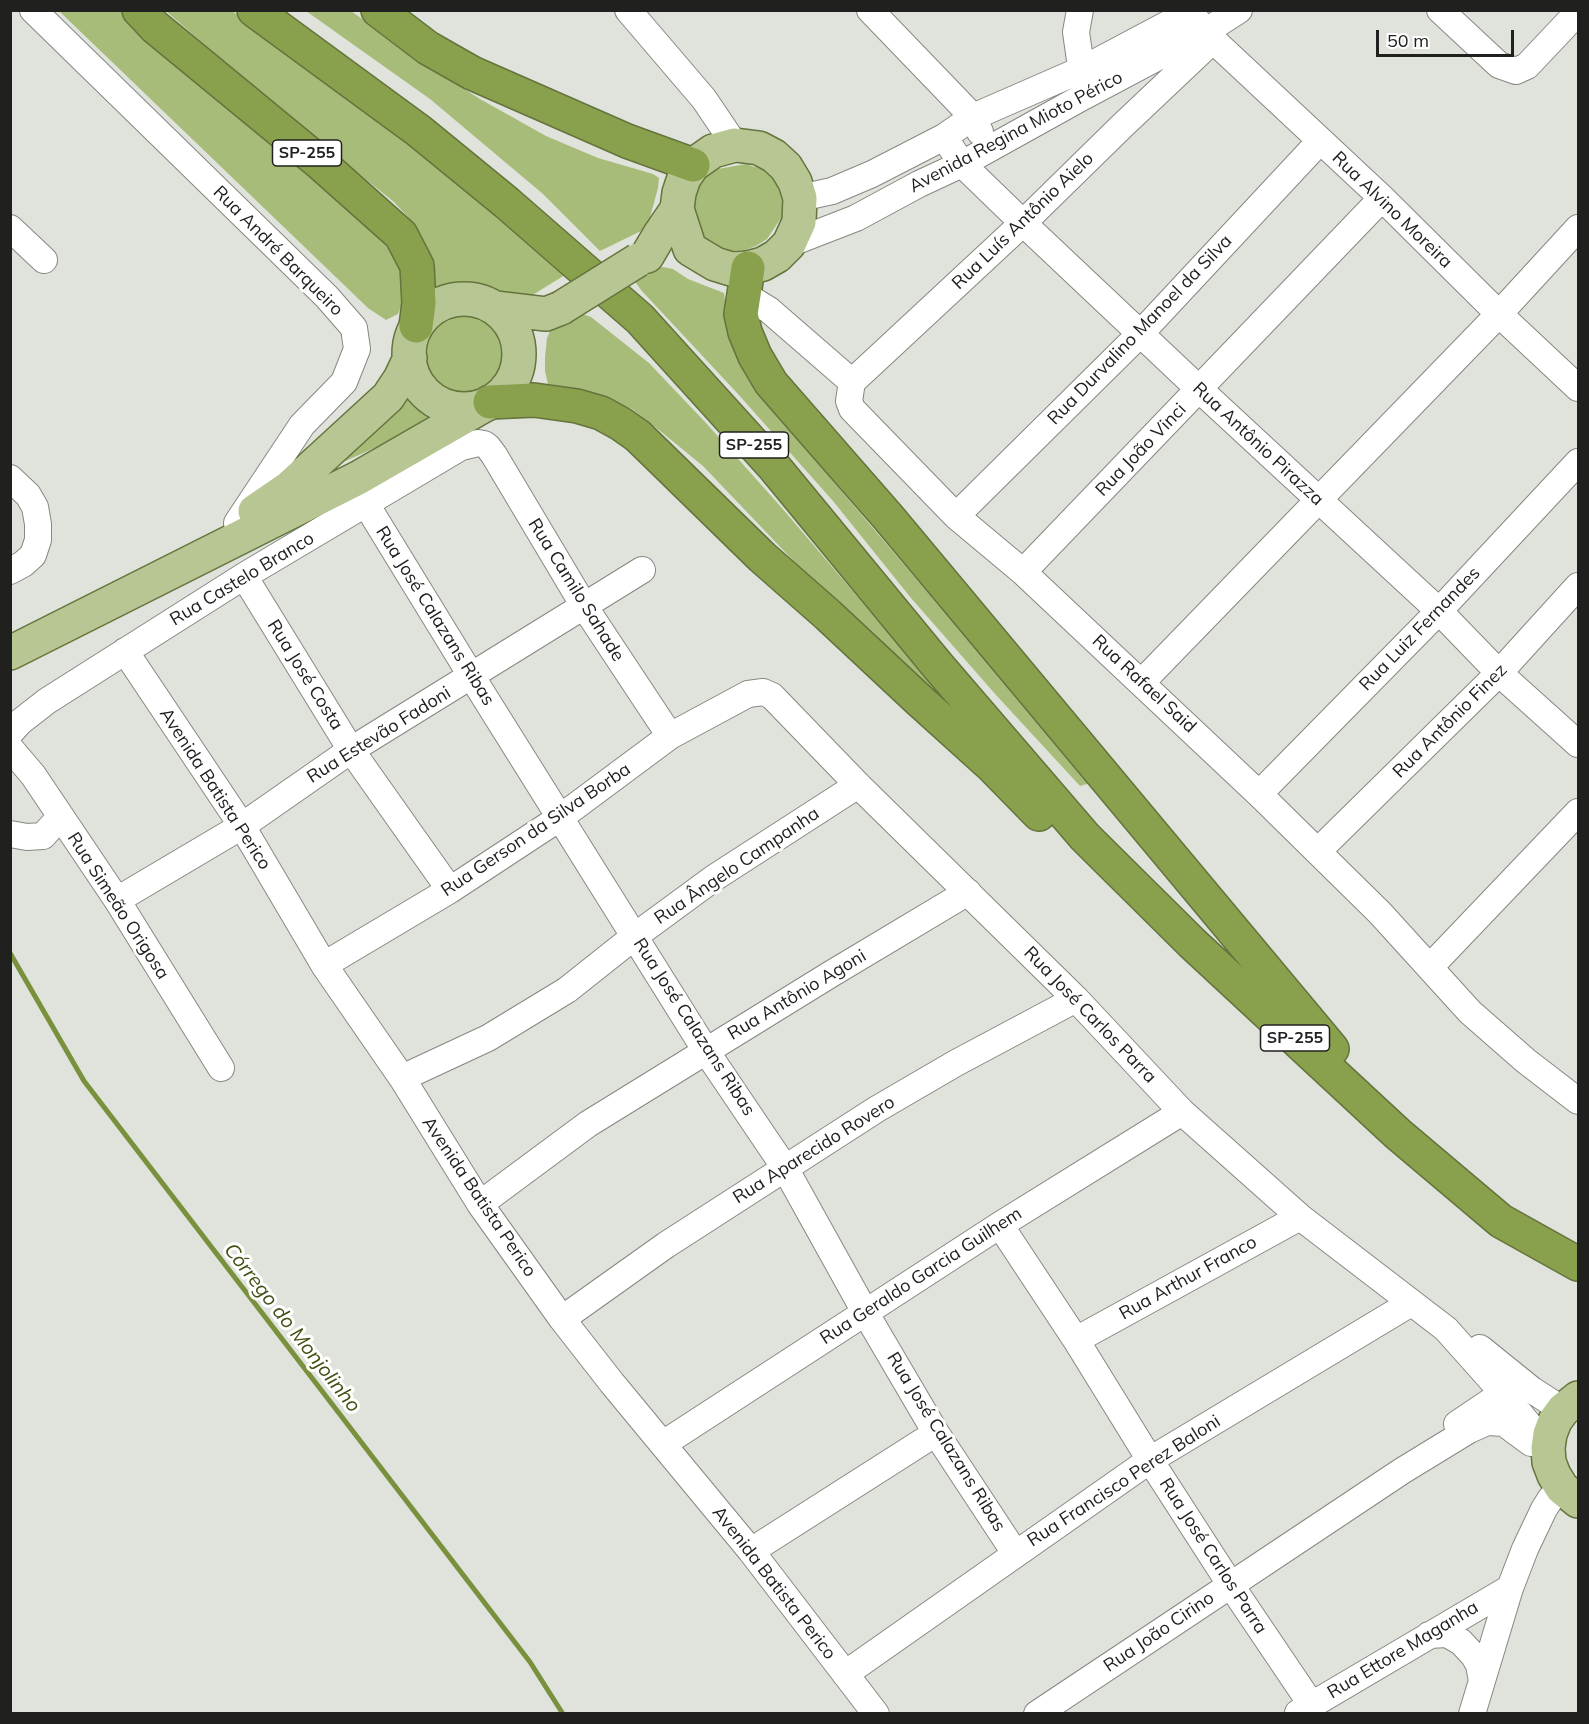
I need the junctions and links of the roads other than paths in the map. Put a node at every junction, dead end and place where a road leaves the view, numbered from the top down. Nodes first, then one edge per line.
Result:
1 (33, 10) edge
2 (140, 10) edge
3 (255, 10) edge
4 (378, 10) edge
5 (406, 10) edge
6 (628, 10) edge
7 (870, 10) edge
8 (1080, 10) edge
9 (1239, 10) edge
10 (1440, 10) edge
11 (1578, 12) edge
12 (1201, 24) edge
13 (472, 73) junction
14 (1076, 82) junction
15 (973, 117) junction
16 (944, 137) junction
17 (1320, 141) junction
18 (735, 145) junction
19 (988, 148) junction
20 (962, 164) junction
21 (693, 165) junction
22 (800, 198) junction
23 (1382, 198) junction
24 (677, 209) junction
25 (1023, 223) junction
26 (10, 228) edge
27 (1578, 228) edge
28 (789, 244) junction
29 (690, 249) junction
30 (643, 258) junction
31 (44, 260) dead end
32 (745, 281) junction
33 (495, 308) junction
34 (553, 311) junction
35 (1499, 314) junction
36 (416, 327) junction
37 (1140, 334) junction
38 (519, 350) junction
39 (410, 358) junction
40 (852, 382) junction
41 (1578, 388) edge
42 (1199, 389) junction
43 (490, 402) junction
44 (484, 444) joint
45 (1578, 462) edge
46 (10, 478) edge
47 (1319, 500) junction
48 (366, 504) junction
49 (956, 516) junction
50 (237, 523) junction
51 (642, 570) dead end
52 (10, 571) edge
53 (1023, 572) junction
54 (244, 576) junction
55 (1578, 586) edge
56 (584, 606) junction
57 (1439, 611) junction
58 (10, 635) edge
59 (125, 651) junction
60 (10, 653) edge
61 (1499, 673) junction
62 (472, 677) junction
63 (1142, 682) junction
64 (748, 694) joint
65 (10, 733) edge
66 (670, 736) junction
67 (1578, 744) edge
68 (10, 748) edge
69 (351, 750) junction
70 (858, 785) junction
71 (1260, 794) junction
72 (1578, 812) edge
73 (60, 817) junction
74 (561, 817) junction
75 (242, 826) junction
76 (10, 834) edge
77 (43, 836) junction
78 (1318, 851) junction
79 (10, 855) edge
80 (450, 890) junction
81 (969, 892) junction
82 (117, 900) junction
83 (635, 936) junction
84 (1192, 943) junction
85 (324, 965) junction
86 (1430, 967) junction
87 (1076, 999) junction
88 (706, 1051) junction
89 (221, 1068) dead end
90 (402, 1078) junction
91 (1578, 1101) edge
92 (1182, 1112) junction
93 (1398, 1134) junction
94 (785, 1168) junction
95 (480, 1204) junction
96 (1300, 1217) junction
97 (1000, 1225) junction
98 (1573, 1261) edge
99 (1578, 1290) edge
100 (1412, 1303) junction
101 (865, 1312) junction
102 (562, 1318) junction
103 (1446, 1329) junction
104 (1076, 1340) junction
105 (1532, 1390) junction
106 (1503, 1393) junction
107 (1571, 1404) edge
108 (936, 1433) junction
109 (663, 1444) junction
110 (1150, 1460) junction
111 (1402, 1470) junction
112 (1557, 1470) edge
113 (751, 1551) junction
114 (1016, 1553) junction
115 (1230, 1584) junction
116 (1510, 1588) junction
117 (1429, 1635) junction
118 (845, 1674) junction
119 (1482, 1681) junction
120 (1304, 1709) edge
121 (876, 1713) edge
122 (1037, 1713) edge
123 (1472, 1713) edge

1 - 50 street, Rua André Barqueiro
2 - 36 highway, SP-255
3 - 84 highway, SP-255
4 - 13 highway
5 - 13 street
6 - 18 street
7 - 15 street
8 - 14 street
9 - 12 street, Avenida Regina Mioto Périco
10 - 11 street
12 - 14 street, Avenida Regina Mioto Périco
12 - 17 street, Rua Alvino Moreira
12 - 25 street, Rua Luís Antônio Aielo
13 - 21 highway
14 - 15 street, Avenida Regina Mioto Périco
14 - 19 street, Avenida Regina Mioto Périco
15 - 16 street, Avenida Regina Mioto Périco
15 - 19 street
16 - 20 street, Rua Antônio Pirazza
16 - 22 street, Avenida Regina Mioto Périco
17 - 23 street, Rua Alvino Moreira
17 - 37 street, Rua Durvalino Manoel da Silva
18 - 21 main road
18 - 22 main road
19 - 20 street, Avenida Regina Mioto Périco
20 - 25 street, Rua Antônio Pirazza
20 - 28 street, Avenida Regina Mioto Périco
21 - 24 main road
22 - 28 main road
23 - 35 street, Rua Alvino Moreira
23 - 42 street, Rua João Vinci
24 - 29 main road
24 - 30 main road
25 - 37 street, Rua Antônio Pirazza
25 - 40 street, Rua Luís Antônio Aielo
26 - 31 street
27 - 35 street
28 - 32 main road
29 - 30 main road
29 - 32 main road
30 - 34 main road, bridge
32 - 40 street
32 - 93 highway, SP-255
33 - 34 main road
33 - 36 main road
33 - 38 main road
34 - 38 main road
35 - 41 street, Rua Alvino Moreira
35 - 47 street
36 - 39 main road
37 - 42 street, Rua Antônio Pirazza
37 - 49 street, Rua Durvalino Manoel da Silva
38 - 43 main road
39 - 43 main road
39 - 50 main road
40 - 49 street, Rua Rafael Said
42 - 47 street, Rua Antônio Pirazza
42 - 53 street, Rua João Vinci
43 - 60 main road
43 - 84 highway, SP-255
44 - 48 street, Rua Castelo Branco
44 - 56 street, Rua Camilo Sahade
45 - 57 street, Rua Luiz Fernandes
46 - 52 street
47 - 57 street, Rua Antônio Pirazza
47 - 63 street
48 - 54 street, Rua Castelo Branco
48 - 62 street, Rua José Calazans Ribas
49 - 53 street, Rua Rafael Said
50 - 58 main road
51 - 56 street, Rua Estevão Fadoni
53 - 63 street, Rua Rafael Said
54 - 59 street, Rua Castelo Branco
54 - 69 street, Rua José Costa
55 - 61 street, Rua Antônio Finez
56 - 62 street, Rua Estevão Fadoni
56 - 66 street, Rua Camilo Sahade
57 - 61 street, Rua Antônio Pirazza
57 - 71 street, Rua Luiz Fernandes
59 - 65 street, Rua Castelo Branco
59 - 75 street, Avenida Batista Perico
61 - 67 street, Rua Antônio Pirazza
61 - 78 street, Rua Antônio Finez
62 - 69 street, Rua Estevão Fadoni
62 - 74 street, Rua José Calazans Ribas
63 - 71 street, Rua Rafael Said
64 - 66 street, Rua Gerson da Silva Borba
64 - 70 street, Rua José Carlos Parra
66 - 74 street, Rua Gerson da Silva Borba
68 - 73 street, Rua Simeão Origosa
69 - 75 street, Rua Estevão Fadoni
69 - 80 street, Rua José Costa
70 - 81 street, Rua José Carlos Parra
70 - 83 street, Rua Ângelo Campanha
71 - 78 street, Rua Rafael Said
72 - 86 street
73 - 77 street
73 - 82 street, Rua Simeão Origosa
74 - 80 street, Rua Gerson da Silva Borba
74 - 83 street, Rua José Calazans Ribas
75 - 82 street, Rua Estevão Fadoni
75 - 85 street, Avenida Batista Perico
76 - 77 street
77 - 79 street
78 - 86 street, Rua Rafael Said
80 - 85 street, Rua Gerson da Silva Borba
81 - 87 street, Rua José Carlos Parra
81 - 88 street, Rua Antônio Agoni
82 - 89 street, Rua Simeão Origosa
83 - 88 street, Rua José Calazans Ribas
83 - 90 street, Rua Ângelo Campanha
84 - 93 highway, SP-255
85 - 90 street, Avenida Batista Perico
86 - 91 street, Rua Rafael Said
87 - 92 street, Rua José Carlos Parra
87 - 94 street, Rua Aparecido Rovero
88 - 94 street, Rua José Calazans Ribas
88 - 95 street, Rua Antônio Agoni
90 - 95 street, Avenida Batista Perico
92 - 96 street, Rua José Carlos Parra
92 - 97 street, Rua Geraldo Garcia Guilhem
93 - 98 highway, SP-255
94 - 101 street, Rua José Calazans Ribas
94 - 102 street, Rua Aparecido Rovero
95 - 102 street, Avenida Batista Perico
96 - 100 street, Rua José Carlos Parra
96 - 104 street, Rua Arthur Franco
97 - 101 street, Rua Geraldo Garcia Guilhem
97 - 104 street, Rua José Carlos Parra
98 - 99 highway
100 - 103 street, Rua José Carlos Parra
100 - 110 street, Rua Francisco Perez Baloni
101 - 108 street, Rua José Calazans Ribas
101 - 109 street, Rua Geraldo Garcia Guilhem
102 - 109 street, Avenida Batista Perico
103 - 105 street, Rua José Carlos Parra
103 - 106 street, Rua José Carlos Parra
104 - 110 street, Rua José Carlos Parra
105 - 106 street
105 - 107 street, Rua José Carlos Parra
106 - 111 street
106 - 112 street, Rua José Carlos Parra
107 - 112 main road
108 - 113 street
108 - 114 street, Rua José Calazans Ribas
109 - 113 street, Avenida Batista Perico
110 - 114 street, Rua Francisco Perez Baloni
110 - 115 street, Rua José Carlos Parra
111 - 112 street
111 - 115 street, Rua João Cirino
112 - 116 street
113 - 118 street, Avenida Batista Perico
114 - 118 street, Rua Francisco Perez Baloni
115 - 120 street, Rua José Carlos Parra
115 - 122 street, Rua João Cirino
116 - 117 street, Rua Ettore Maganha
116 - 119 street
117 - 119 street
117 - 120 street, Rua Ettore Maganha
118 - 121 street, Avenida Batista Perico
119 - 123 street

